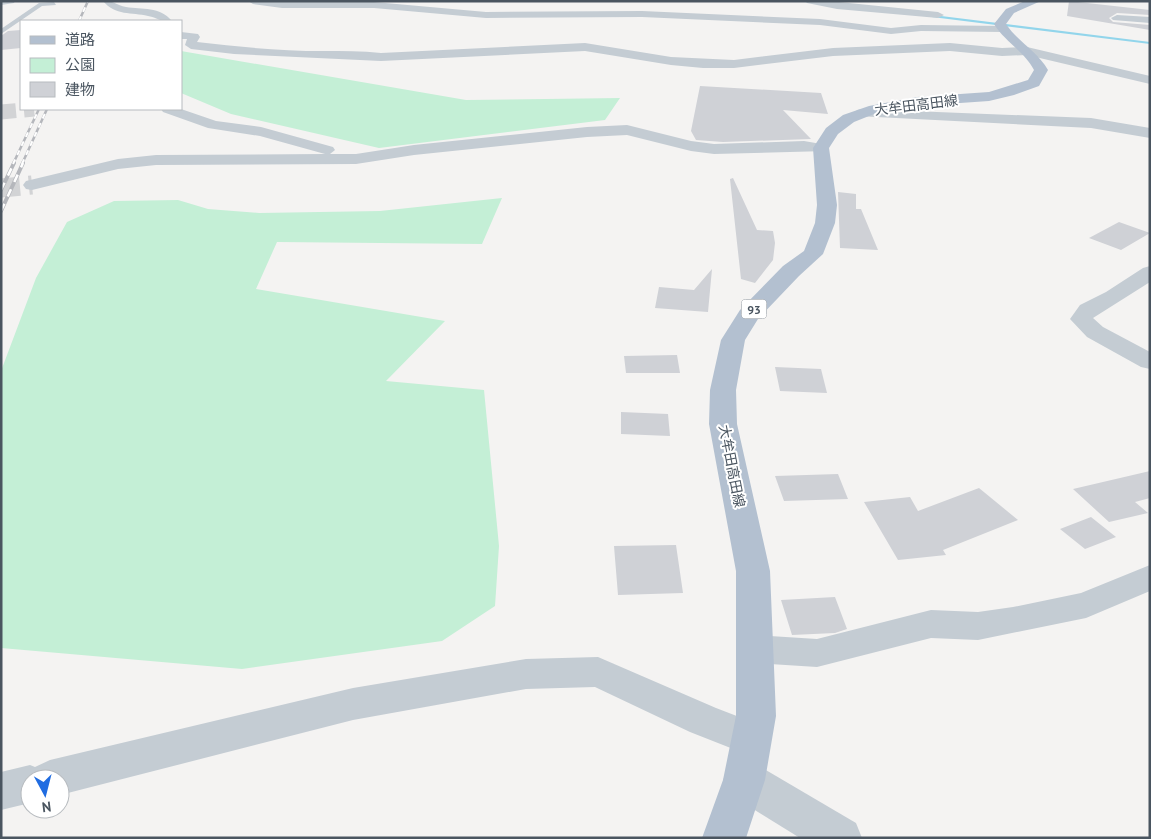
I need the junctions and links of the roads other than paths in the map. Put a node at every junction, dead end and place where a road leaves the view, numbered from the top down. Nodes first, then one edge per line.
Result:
1 (10, 1) edge
2 (108, 1) edge
3 (253, 1) edge
4 (811, 1) edge
5 (820, 1) edge
6 (1036, 1) edge
7 (1, 2) edge
8 (54, 4) dead end
9 (964, 17) dead end
10 (1117, 18) dead end
11 (165, 20) edge
12 (1150, 20) edge
13 (1000, 21) junction
14 (1, 32) edge
15 (182, 35) edge
16 (1027, 51) junction
17 (1150, 80) edge
18 (171, 110) edge
19 (862, 112) junction
20 (1150, 133) edge
21 (821, 148) junction
22 (356, 159) junction
23 (32, 185) tunnel mouth
24 (1150, 272) edge
25 (1150, 362) edge
26 (1150, 577) edge
27 (756, 649) junction
28 (751, 739) junction
29 (70, 774) edge
30 (744, 780) junction
31 (20, 786) edge
32 (1, 791) edge
33 (724, 838) edge
34 (840, 838) edge

1 - 7 street
2 - 11 street
3 - 13 street
4 - 5 street
6 - 13 main road
8 - 14 lane
9 - 13 street
10 - 12 street
13 - 16 main road, 大牟田高田線
15 - 16 street
16 - 17 street
16 - 19 main road, 大牟田高田線
18 - 22 street
19 - 20 street
19 - 21 main road, 大牟田高田線
21 - 22 street
21 - 27 main road, 大牟田高田線 / 93
22 - 23 street
24 - 25 street
26 - 27 street
27 - 28 main road, 大牟田高田線 / 93
28 - 29 street
28 - 30 main road, 大牟田高田線 / 93
30 - 33 main road, 大牟田高田線 / 93
30 - 34 street
31 - 32 street

